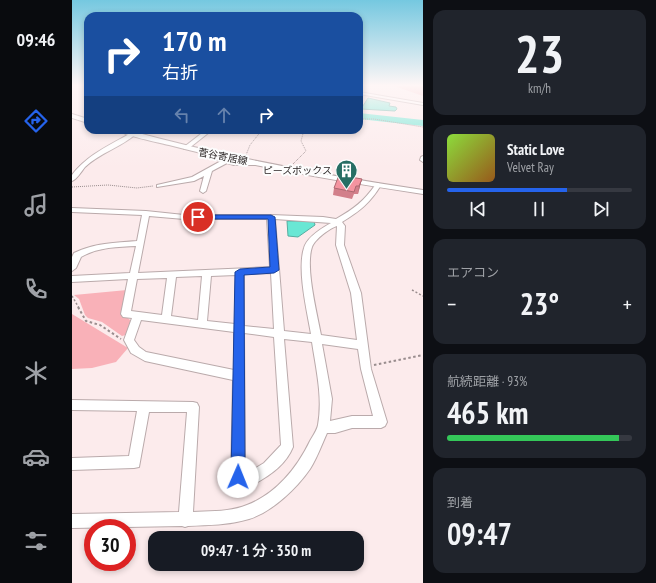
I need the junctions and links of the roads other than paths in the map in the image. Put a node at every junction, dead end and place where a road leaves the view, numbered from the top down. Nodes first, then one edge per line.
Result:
1 (72, 116) edge
2 (84, 120) edge
3 (133, 134) joint
4 (205, 134) edge
5 (186, 148) junction
6 (202, 152) junction
7 (225, 161) junction
8 (257, 163) junction
9 (208, 170) junction
10 (72, 179) edge
11 (378, 185) junction
12 (159, 186) road end
13 (203, 191) dead end
14 (423, 192) edge
15 (72, 210) edge
16 (146, 213) junction
17 (271, 217) junction
18 (338, 222) junction
19 (140, 243) junction
20 (72, 268) edge
21 (274, 270) junction
22 (240, 272) junction
23 (207, 273) junction
24 (172, 275) junction
25 (133, 277) junction
26 (72, 279) edge
27 (138, 316) junction
28 (166, 319) junction
29 (202, 323) junction
30 (240, 329) junction
31 (280, 334) junction
32 (317, 338) junction
33 (363, 345) junction
34 (239, 376) junction
35 (72, 405) edge
36 (144, 406) junction
37 (324, 428) junction
38 (72, 464) edge
39 (185, 520) junction
40 (72, 521) edge

1 - 2 main road
3 - 5 main road, 菅谷寄居線
3 - 10 street
4 - 5 street
5 - 6 main road, 菅谷寄居線
6 - 7 street
6 - 8 main road, 菅谷寄居線
7 - 8 street
7 - 9 street
8 - 11 main road, 菅谷寄居線
9 - 12 street
9 - 13 street
11 - 14 main road, 菅谷寄居線
11 - 18 street
15 - 16 street
16 - 17 street
16 - 19 street
17 - 18 street
17 - 21 street
18 - 32 street
18 - 33 street
19 - 20 street
19 - 25 street
21 - 22 street
21 - 31 street
22 - 23 street
22 - 30 street
23 - 24 street
23 - 29 street
24 - 25 street
24 - 28 street
25 - 26 street
25 - 27 street
27 - 28 street
27 - 34 street
28 - 29 street
29 - 30 street
30 - 31 street
30 - 34 street
31 - 32 street
31 - 34 street
32 - 33 street
32 - 37 street
33 - 37 street
35 - 36 street
36 - 38 street
36 - 39 street
37 - 39 street
39 - 40 street

